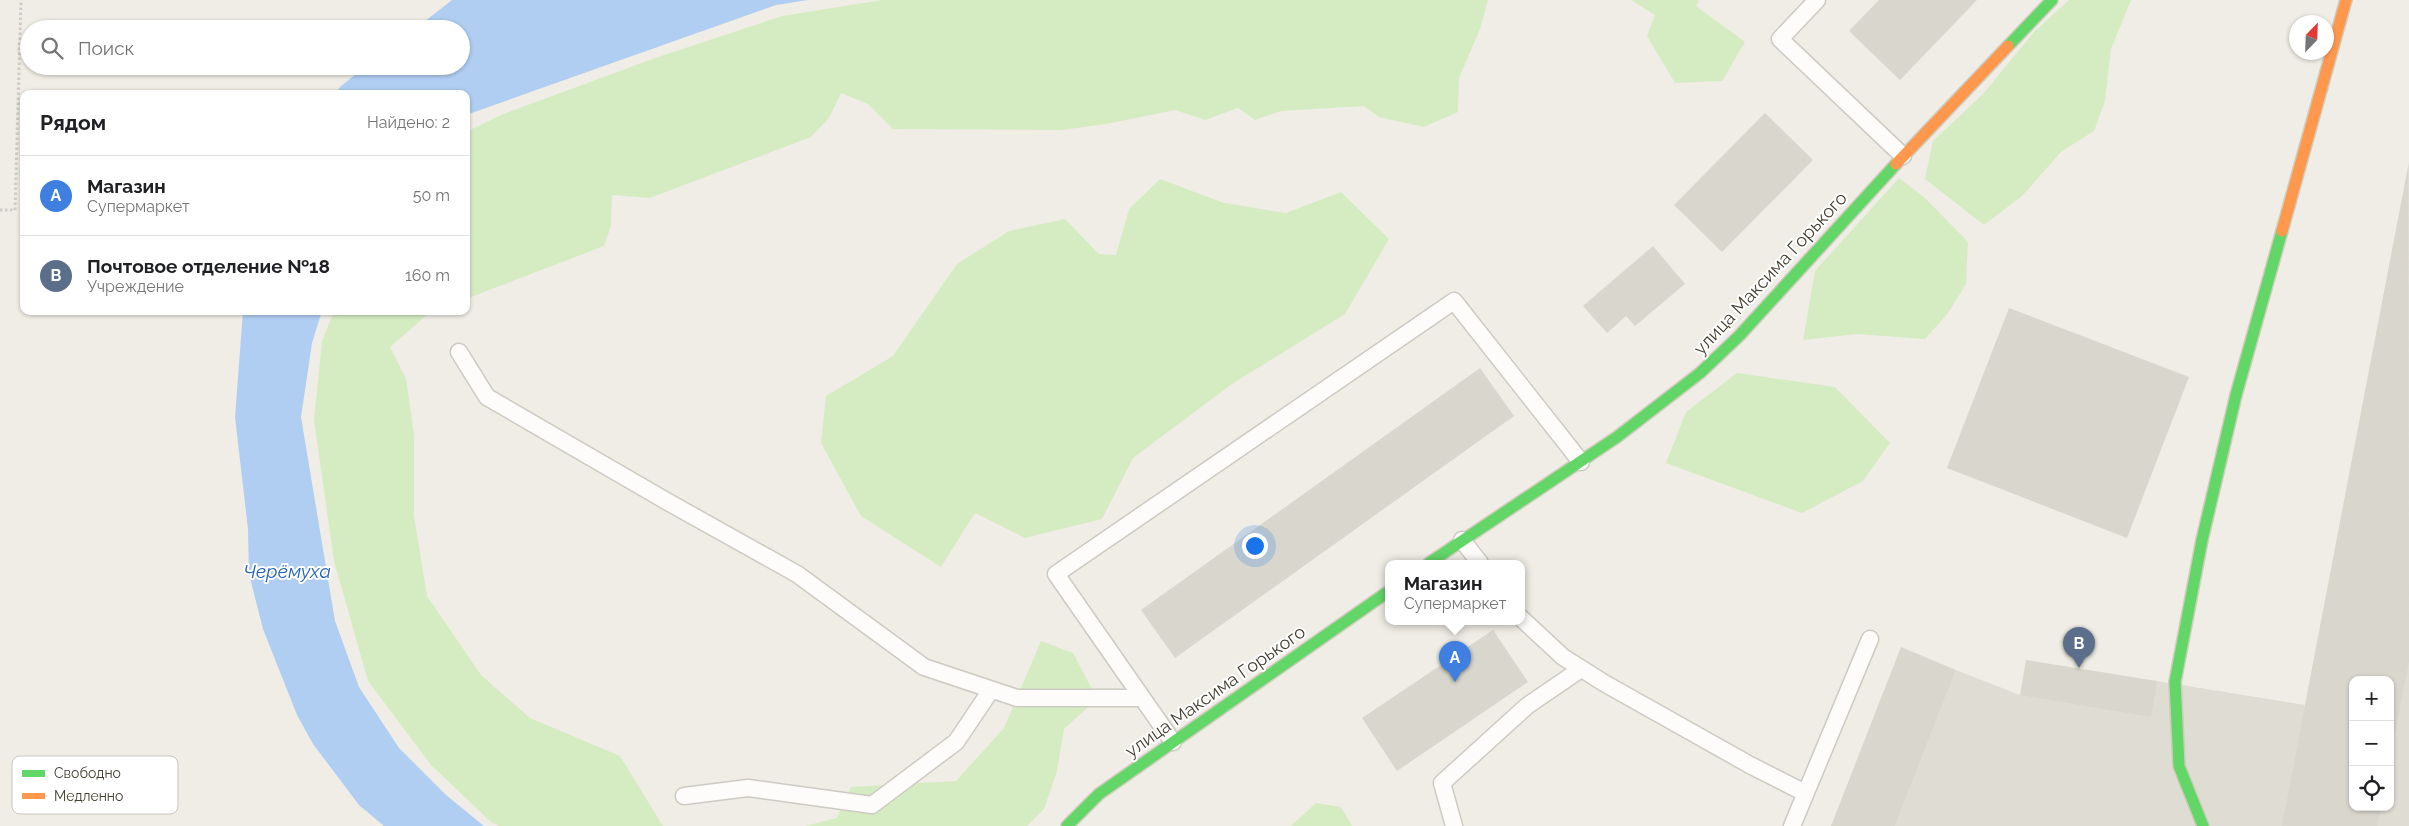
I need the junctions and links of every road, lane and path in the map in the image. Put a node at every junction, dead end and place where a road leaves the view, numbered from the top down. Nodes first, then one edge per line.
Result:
1 (21, 0) edge
2 (1817, 0) edge
3 (2052, 0) edge
4 (2346, 0) edge
5 (20, 20) edge
6 (20, 35) edge
7 (1903, 156) junction
8 (0, 210) edge
9 (459, 352) dead end
10 (1581, 462) junction
11 (1462, 540) junction
12 (1432, 560) edge
13 (1478, 560) edge
14 (1385, 594) edge
15 (1525, 622) edge
16 (1870, 639) dead end
17 (1581, 669) junction
18 (991, 690) junction
19 (1142, 698) junction
20 (1173, 742) junction
21 (1805, 793) junction
22 (684, 796) dead end
23 (1067, 826) edge
24 (1454, 826) edge
25 (1792, 826) edge
26 (2203, 826) edge

1 - 5 path
2 - 7 lane
3 - 7 street, улица Максима Горького
4 - 26 street
6 - 8 path
7 - 10 street, улица Максима Горького
9 - 18 lane
10 - 11 street, улица Максима Горького
10 - 19 lane
11 - 12 street, улица Максима Горького
11 - 13 lane
14 - 20 street, улица Максима Горького
15 - 17 lane
16 - 21 lane
17 - 21 lane
17 - 24 lane
18 - 19 lane
18 - 22 lane
19 - 20 lane
20 - 23 street, улица Максима Горького
21 - 25 lane

